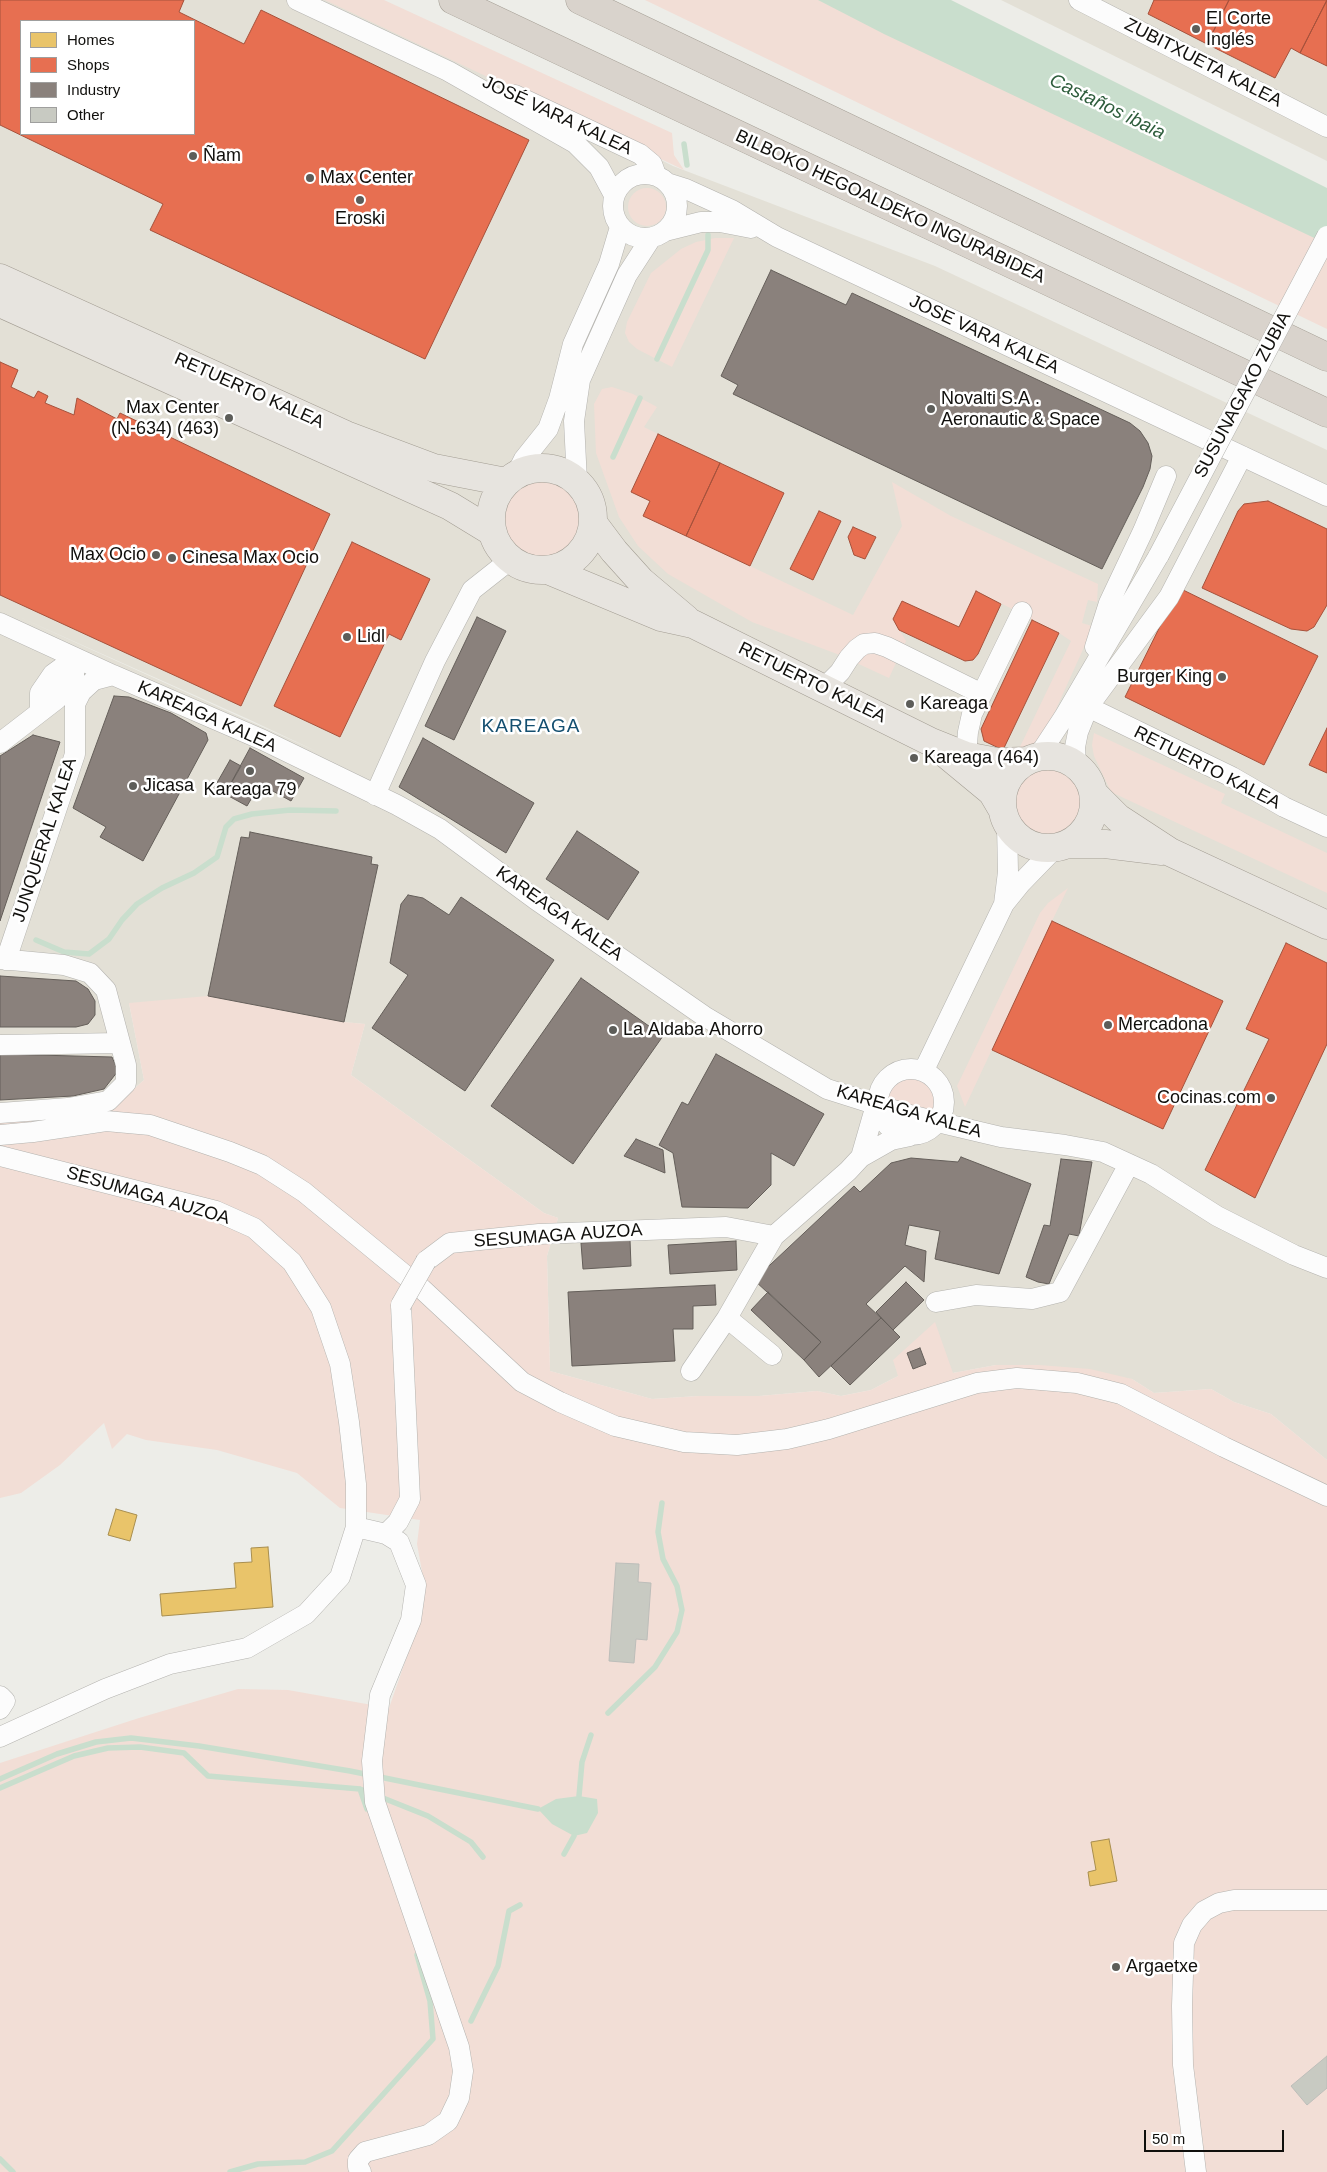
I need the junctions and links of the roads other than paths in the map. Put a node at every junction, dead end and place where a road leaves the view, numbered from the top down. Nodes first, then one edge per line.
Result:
1 (297, 0) edge
2 (453, 0) edge
3 (580, 0) edge
4 (1079, 0) edge
5 (448, 71) junction
6 (1327, 127) edge
7 (662, 179) junction
8 (614, 195) junction
9 (620, 227) junction
10 (658, 234) junction
11 (1327, 236) edge
12 (777, 237) junction
13 (0, 278) edge
14 (0, 303) edge
15 (1327, 358) edge
16 (1327, 413) edge
17 (1242, 456) junction
18 (1166, 476) dead end
19 (511, 478) junction
20 (577, 482) junction
21 (1327, 496) edge
22 (593, 523) junction
23 (491, 531) junction
24 (1158, 555) junction
25 (510, 560) junction
26 (548, 570) junction
27 (1022, 612) dead end
28 (0, 623) edge
29 (693, 624) junction
30 (75, 658) junction
31 (113, 675) junction
32 (1086, 678) junction
33 (823, 689) junction
34 (982, 694) junction
35 (1088, 708) junction
36 (40, 712) junction
37 (73, 719) junction
38 (931, 742) junction
39 (0, 743) edge
40 (966, 756) junction
41 (1030, 760) junction
42 (1076, 766) junction
43 (375, 795) junction
44 (1094, 795) junction
45 (1005, 817) junction
46 (1327, 827) edge
47 (1062, 846) junction
48 (1170, 852) junction
49 (1004, 904) junction
50 (1327, 925) edge
51 (3, 959) edge
52 (120, 1043) junction
53 (0, 1045) edge
54 (924, 1070) junction
55 (876, 1104) junction
56 (0, 1113) edge
57 (938, 1122) junction
58 (0, 1135) edge
59 (910, 1136) junction
60 (0, 1156) edge
61 (861, 1157) junction
62 (1129, 1164) junction
63 (774, 1236) junction
64 (1327, 1268) edge
65 (936, 1302) dead end
66 (727, 1318) junction
67 (772, 1355) dead end
68 (691, 1371) dead end
69 (1327, 1496) edge
70 (356, 1527) junction
71 (386, 1534) junction
72 (0, 1696) edge
73 (0, 1709) edge
74 (0, 1737) edge
75 (1327, 1900) edge
76 (361, 2172) edge
77 (1196, 2172) edge

1 - 5 street, JOSÉ VARA KALEA
2 - 16 highway, BILBOKO HEGOALDEKO INGURABIDEA
3 - 15 highway
4 - 6 street, ZUBITXUETA KALEA
5 - 7 street, JOSÉ VARA KALEA
5 - 8 street, JOSÉ VARA KALEA
7 - 8 street
7 - 10 street
7 - 12 street, JOSE VARA KALEA
8 - 9 street
9 - 10 street
9 - 19 street
10 - 12 street, JOSE VARA KALEA
10 - 20 street
11 - 24 street, SUSUNAGAKO ZUBIA, bridge
12 - 17 street, JOSE VARA KALEA
13 - 19 main road, RETUERTO KALEA
14 - 23 main road, RETUERTO KALEA
17 - 21 street, JOSE VARA KALEA
17 - 35 street
18 - 32 street
19 - 20 main road
19 - 23 main road
20 - 22 main road
22 - 26 main road
22 - 29 main road
23 - 25 main road
24 - 32 street
24 - 35 street
25 - 26 main road
25 - 43 street
26 - 29 main road
27 - 34 street
28 - 30 street, KAREAGA KALEA
29 - 33 main road, RETUERTO KALEA
30 - 31 street, KAREAGA KALEA
30 - 36 street
31 - 37 street, JUNQUERAL KALEA
31 - 43 street, KAREAGA KALEA
32 - 41 street
33 - 34 street
33 - 38 main road, RETUERTO KALEA
34 - 40 street
35 - 42 street
35 - 46 street, RETUERTO KALEA
36 - 37 street
36 - 39 street
37 - 51 street, JUNQUERAL KALEA
38 - 40 main road, RETUERTO KALEA
38 - 45 main road, RETUERTO KALEA
40 - 41 main road, RETUERTO KALEA
41 - 42 main road
41 - 45 main road
42 - 44 main road
43 - 55 street, KAREAGA KALEA
44 - 47 main road
44 - 48 main road
45 - 47 main road
45 - 49 street
47 - 48 main road
47 - 49 street
48 - 50 main road
49 - 54 street
51 - 52 street, JUNQUERAL KALEA
52 - 53 street
52 - 56 street, JUNQUERAL KALEA
54 - 55 street
54 - 57 street
55 - 57 street, KAREAGA KALEA
55 - 59 street
55 - 61 street
57 - 59 street
57 - 62 street, KAREAGA KALEA
58 - 69 street
59 - 61 street
60 - 70 street, SESUMAGA AUZOA
61 - 63 street
62 - 64 street, KAREAGA KALEA
62 - 65 street
63 - 66 street
63 - 71 street, SESUMAGA AUZOA, bridge
66 - 67 street
66 - 68 street
70 - 71 street
70 - 74 street, SESUMAGA AUZOA
71 - 76 street
72 - 73 street
75 - 77 street

